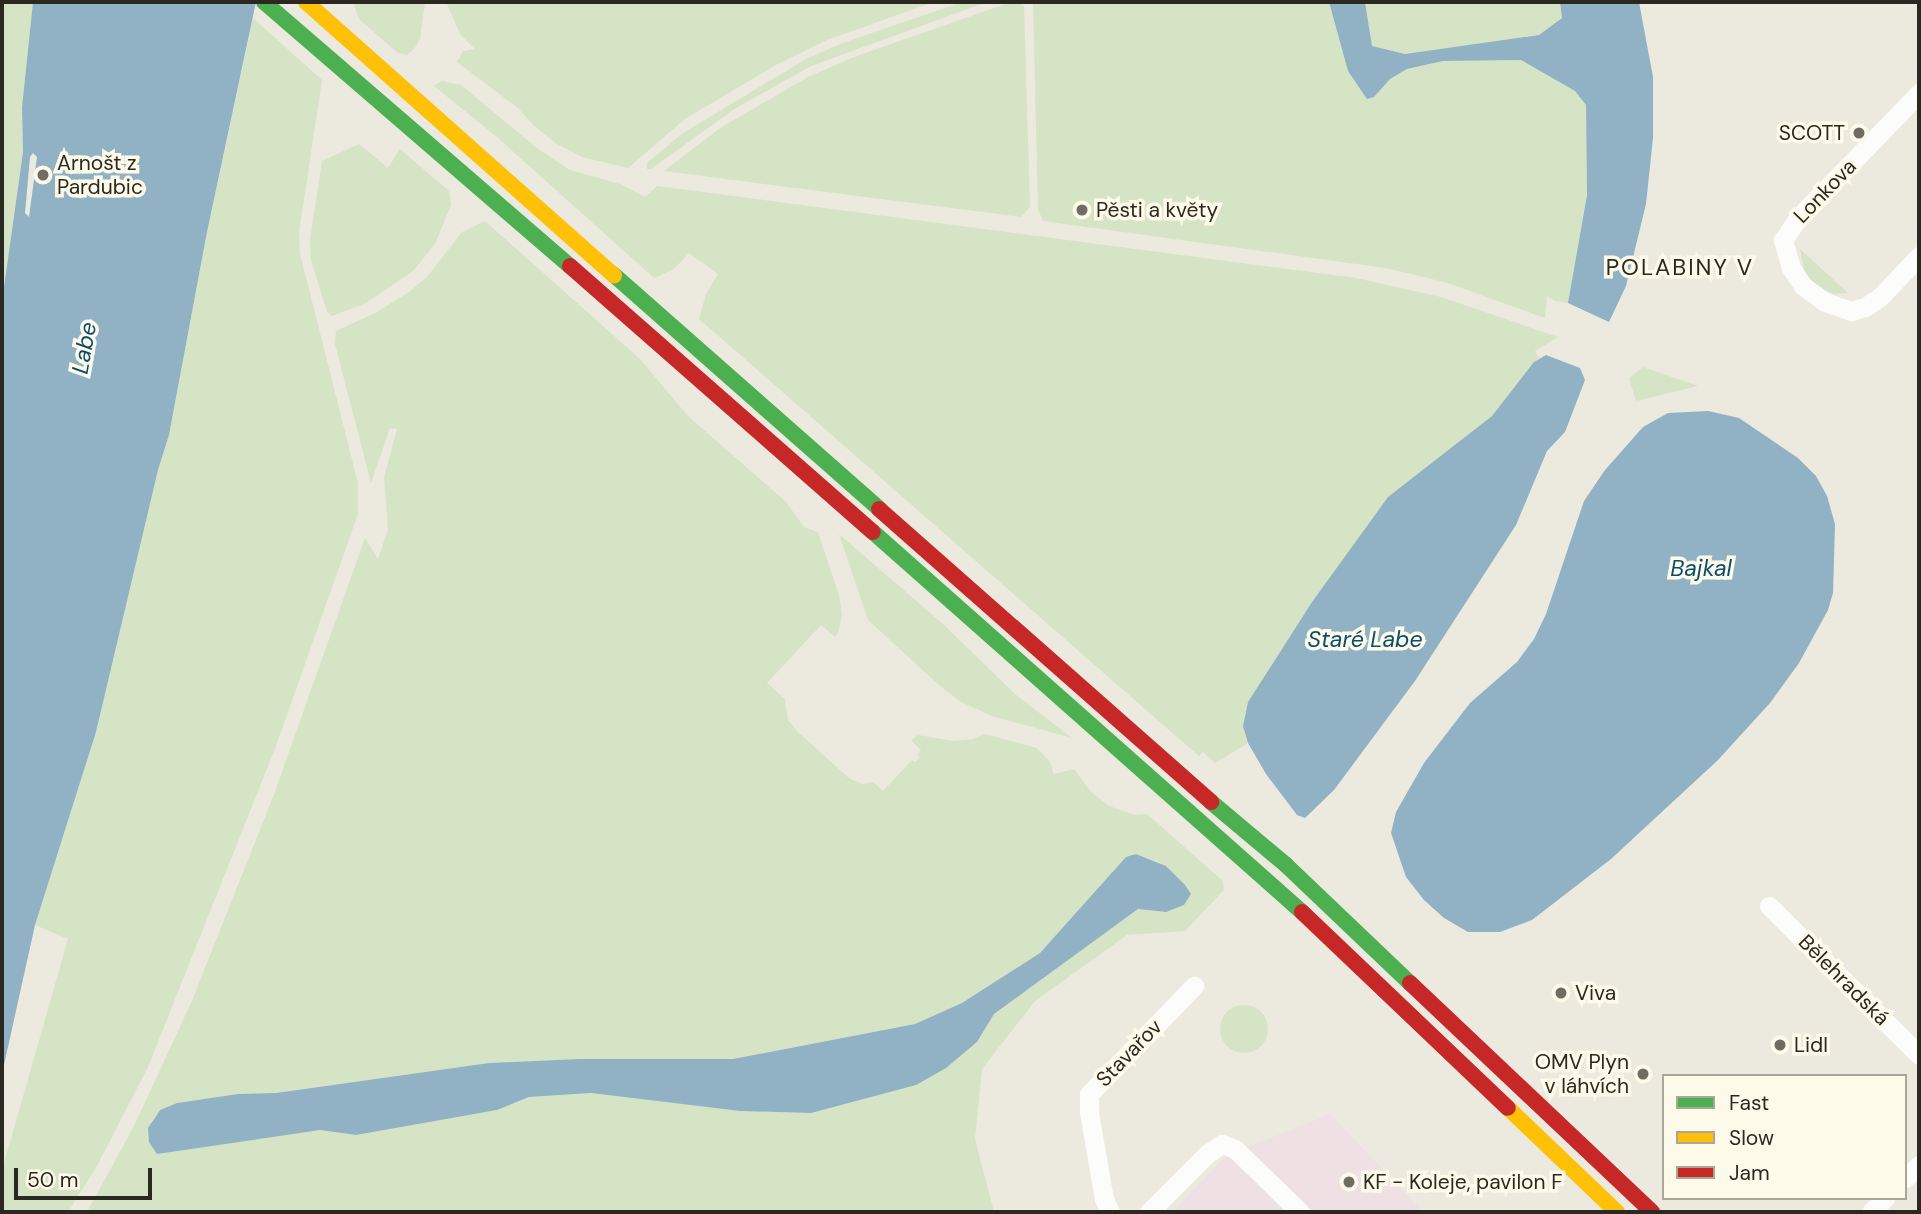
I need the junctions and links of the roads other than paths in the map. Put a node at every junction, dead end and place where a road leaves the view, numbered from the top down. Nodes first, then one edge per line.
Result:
1 (264, 2) edge
2 (306, 2) edge
3 (1919, 93) edge
4 (1919, 256) edge
5 (1769, 906) dead end
6 (1194, 986) dead end
7 (1919, 1055) edge
8 (1110, 1212) edge
9 (1149, 1212) edge
10 (1300, 1212) edge
11 (1617, 1212) edge
12 (1652, 1212) edge

1 - 11 main road
2 - 12 main road
3 - 4 street, Lonkova
5 - 7 street, Bělehradská
6 - 8 street, Stavařov
9 - 10 street

